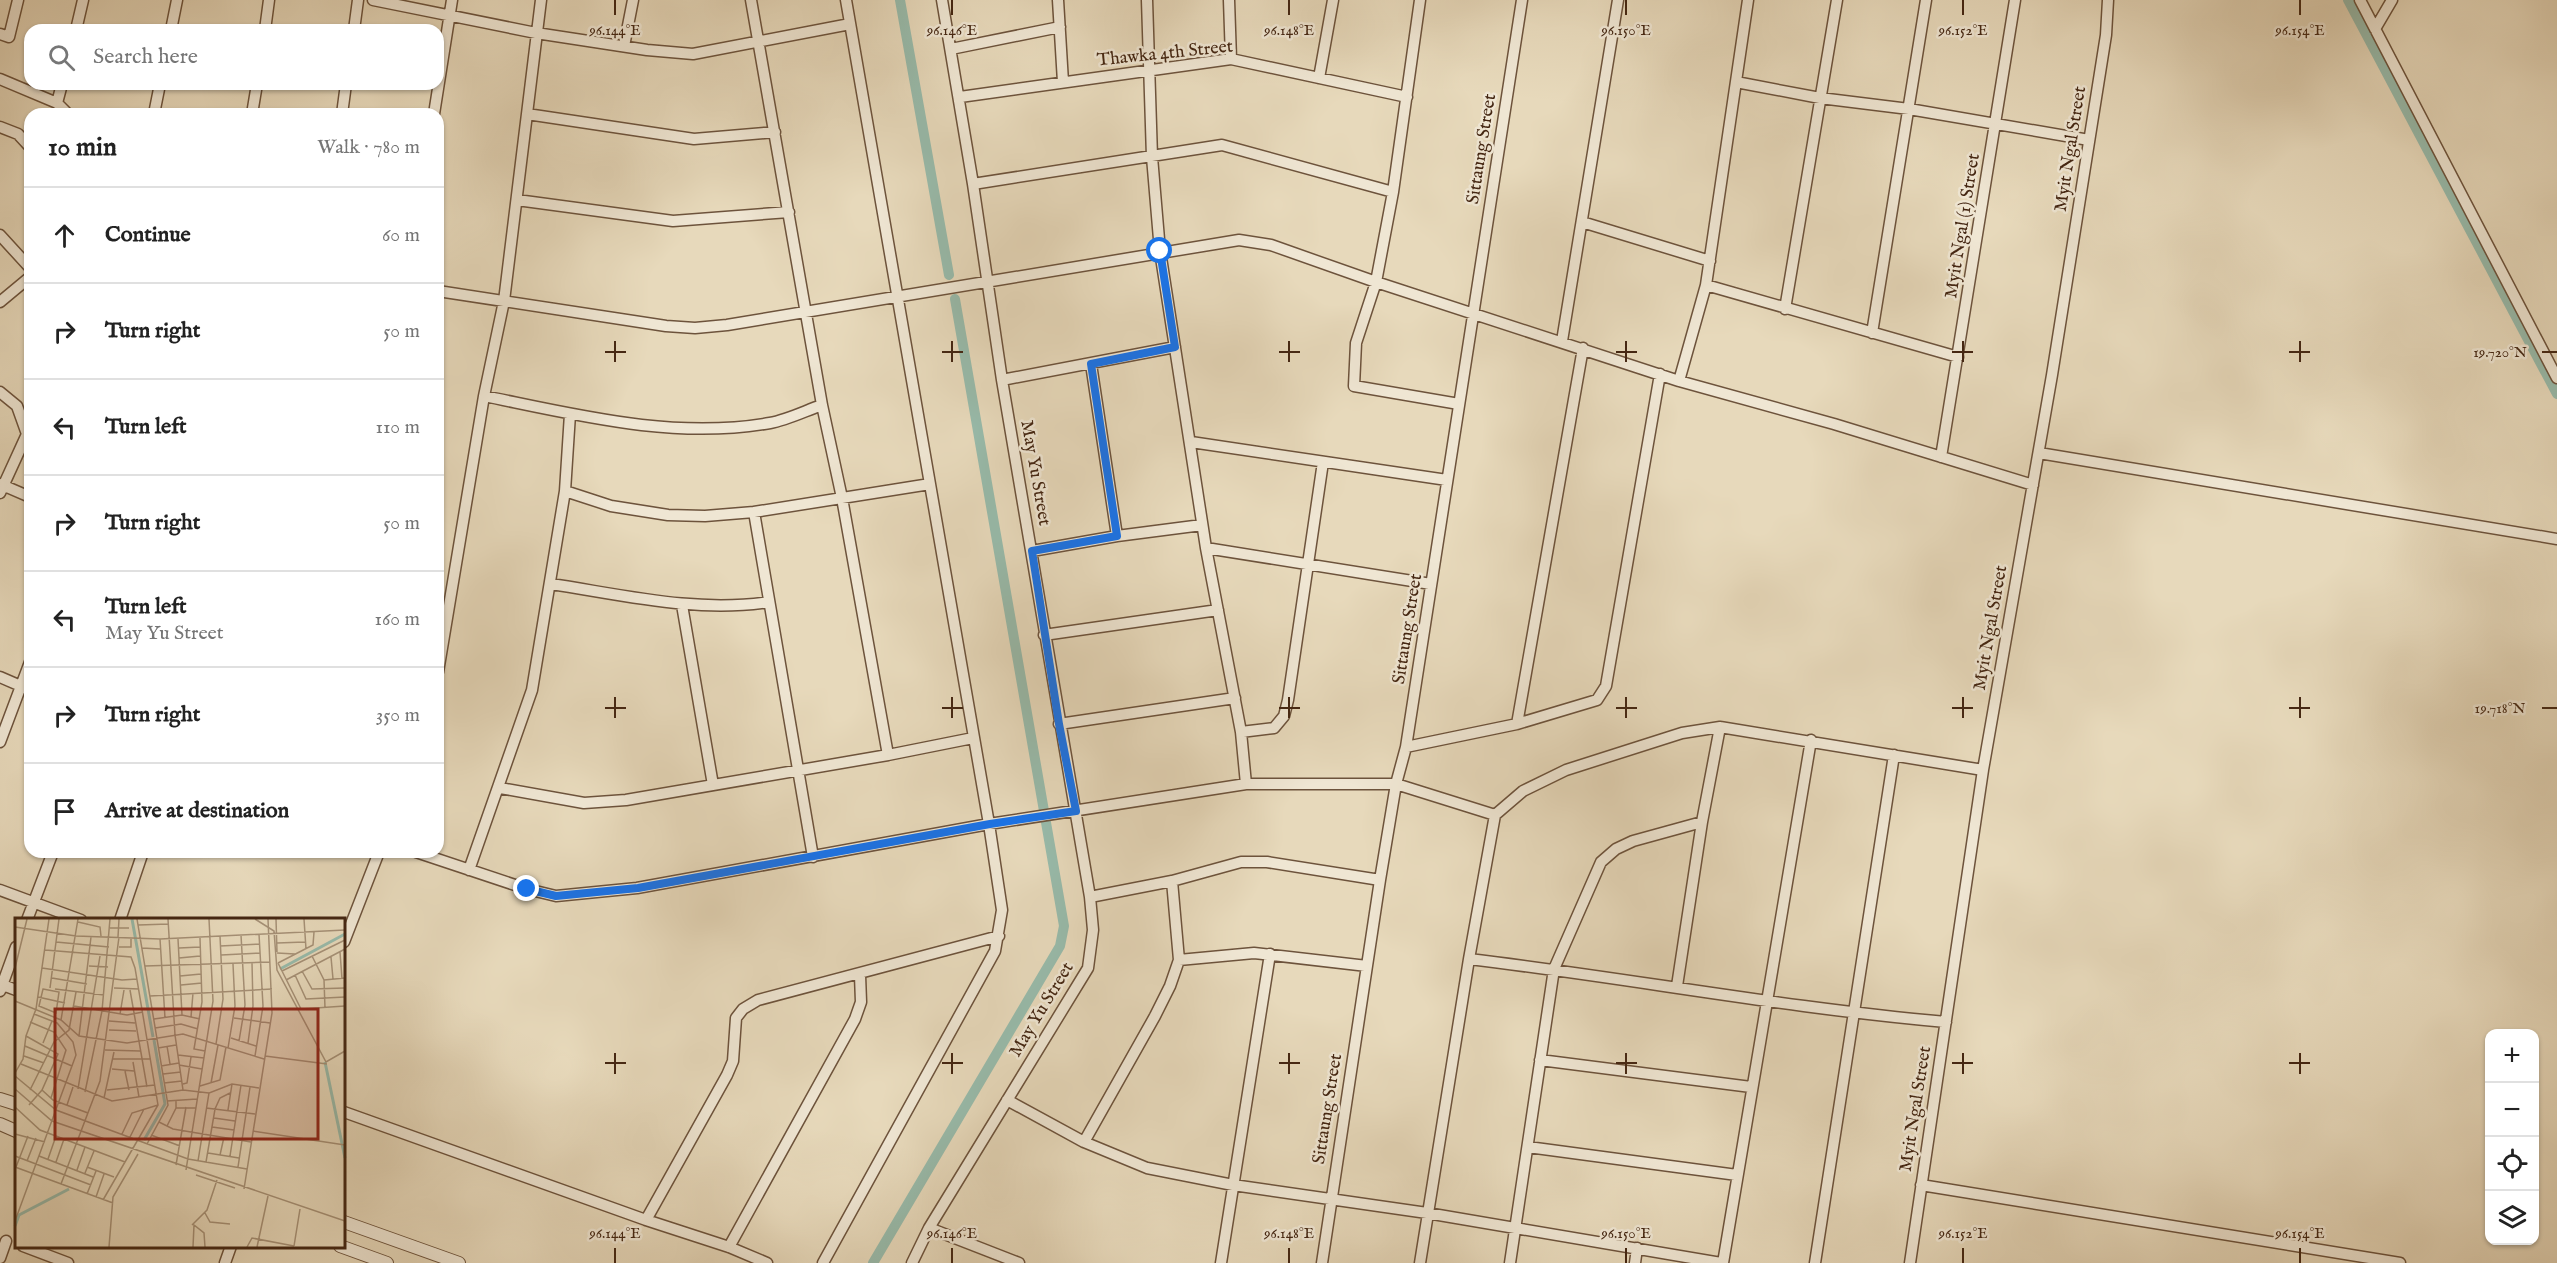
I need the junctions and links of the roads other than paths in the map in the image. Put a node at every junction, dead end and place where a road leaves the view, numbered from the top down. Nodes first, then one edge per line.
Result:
1 (18, 0) edge
2 (83, 0) edge
3 (177, 0) edge
4 (269, 0) edge
5 (358, 0) edge
6 (373, 0) edge
7 (452, 0) edge
8 (541, 0) edge
9 (633, 0) edge
10 (751, 0) edge
11 (846, 0) edge
12 (942, 0) edge
13 (1058, 0) edge
14 (1147, 0) edge
15 (1229, 0) edge
16 (1332, 0) edge
17 (1420, 0) edge
18 (1522, 0) edge
19 (1618, 0) edge
20 (1748, 0) edge
21 (1837, 0) edge
22 (1926, 0) edge
23 (2015, 0) edge
24 (2108, 0) edge
25 (2360, 0) edge
26 (2392, 0) edge
27 (451, 15) junction
28 (77, 24) edge
29 (172, 24) edge
30 (266, 24) edge
31 (355, 24) edge
32 (850, 24) junction
33 (1060, 27) junction
34 (2375, 29) junction
35 (536, 33) junction
36 (0, 34) edge
37 (757, 43) junction
38 (624, 46) junction
39 (951, 49) junction
40 (444, 56) edge
41 (1231, 59) junction
42 (1150, 69) junction
43 (1319, 78) junction
44 (0, 79) edge
45 (1064, 82) junction
46 (1736, 82) junction
47 (24, 89) edge
48 (26, 90) edge
49 (60, 90) edge
50 (159, 90) edge
51 (256, 90) edge
52 (345, 90) edge
53 (438, 90) edge
54 (960, 97) junction
55 (1407, 97) junction
56 (1820, 98) junction
57 (57, 103) junction
58 (62, 108) edge
59 (155, 108) edge
60 (253, 108) edge
61 (343, 108) edge
62 (435, 108) edge
63 (1909, 109) junction
64 (527, 114) junction
65 (1996, 124) junction
66 (0, 127) edge
67 (775, 132) junction
68 (24, 140) edge
69 (2089, 140) junction
70 (1152, 157) junction
71 (974, 183) junction
72 (1393, 192) junction
73 (517, 200) junction
74 (789, 212) junction
75 (1582, 222) junction
76 (0, 235) edge
77 (1160, 251) junction
78 (24, 261) edge
79 (1710, 261) junction
80 (24, 282) edge
81 (1376, 282) junction
82 (988, 283) junction
83 (1706, 285) junction
84 (444, 292) edge
85 (897, 298) junction
86 (504, 301) junction
87 (0, 302) edge
88 (1785, 309) junction
89 (806, 311) junction
90 (1474, 312) junction
91 (1872, 333) junction
92 (1562, 341) junction
93 (1175, 347) junction
94 (1583, 348) junction
95 (1958, 357) junction
96 (1091, 364) junction
97 (1660, 374) junction
98 (2557, 378) edge
99 (1002, 380) junction
100 (1679, 381) junction
101 (0, 392) edge
102 (484, 396) junction
103 (1459, 404) junction
104 (822, 405) junction
105 (570, 414) junction
106 (24, 427) edge
107 (24, 441) edge
108 (1191, 442) junction
109 (2039, 453) junction
110 (1941, 457) junction
111 (1323, 462) junction
112 (1447, 480) junction
113 (930, 484) junction
114 (2033, 485) junction
115 (1, 487) edge
116 (564, 491) junction
117 (24, 495) edge
118 (842, 498) junction
119 (754, 512) junction
120 (1202, 525) junction
121 (1117, 536) junction
122 (2557, 539) edge
123 (1206, 548) junction
124 (1032, 551) junction
125 (1308, 564) junction
126 (551, 584) junction
127 (1431, 584) junction
128 (770, 602) junction
129 (682, 604) junction
130 (1218, 610) junction
131 (1044, 635) junction
132 (444, 636) edge
133 (0, 676) edge
134 (24, 687) edge
135 (24, 692) edge
136 (1235, 698) junction
137 (1059, 724) junction
138 (1517, 724) junction
139 (1720, 727) junction
140 (1241, 732) junction
141 (973, 738) junction
142 (1811, 740) junction
143 (0, 742) edge
144 (1406, 747) junction
145 (888, 755) junction
146 (1894, 755) junction
147 (798, 770) junction
148 (1983, 770) junction
149 (1246, 784) junction
150 (1396, 784) junction
151 (713, 785) junction
152 (500, 788) junction
153 (1076, 811) junction
154 (1495, 815) junction
155 (1702, 822) junction
156 (990, 824) junction
157 (813, 857) junction
158 (51, 858) edge
159 (141, 858) edge
160 (377, 858) edge
161 (434, 858) edge
162 (469, 870) junction
163 (1380, 880) junction
164 (1172, 881) junction
165 (0, 890) edge
166 (1090, 897) junction
167 (33, 903) junction
168 (28, 918) edge
169 (75, 918) edge
170 (121, 918) edge
171 (999, 936) junction
172 (345, 939) edge
173 (15, 950) edge
174 (1270, 954) junction
175 (1468, 959) junction
176 (1179, 960) junction
177 (1367, 966) junction
178 (1554, 969) junction
179 (860, 975) junction
180 (1, 986) edge
181 (1677, 986) junction
182 (1766, 1001) junction
183 (1853, 1014) junction
184 (1946, 1022) junction
185 (1540, 1060) junction
186 (1751, 1087) junction
187 (0, 1099) edge
188 (1007, 1100) junction
189 (15, 1104) edge
190 (345, 1112) edge
191 (0, 1124) edge
192 (15, 1131) edge
193 (1084, 1142) junction
194 (1528, 1147) junction
195 (1737, 1175) junction
196 (1233, 1185) junction
197 (1921, 1185) junction
198 (1331, 1199) junction
199 (1427, 1213) junction
200 (645, 1220) junction
201 (345, 1222) edge
202 (929, 1228) junction
203 (1516, 1230) junction
204 (8, 1241) edge
205 (729, 1247) junction
206 (28, 1248) edge
207 (230, 1248) edge
208 (345, 1248) edge
209 (1637, 1248) junction
210 (0, 1258) edge
211 (68, 1263) edge
212 (225, 1263) edge
213 (387, 1263) edge
214 (459, 1263) edge
215 (766, 1263) edge
216 (823, 1263) edge
217 (912, 1263) edge
218 (1019, 1263) edge
219 (1221, 1263) edge
220 (1322, 1263) edge
221 (1420, 1263) edge
222 (1510, 1263) edge
223 (1635, 1263) edge
224 (1722, 1263) edge
225 (1815, 1263) edge
226 (1910, 1263) edge
227 (2400, 1263) edge

1 - 36 street
2 - 28 street
3 - 29 street
4 - 30 street
5 - 31 street
6 - 27 street
7 - 27 street
8 - 35 street
9 - 38 street
10 - 37 street
11 - 32 street
12 - 39 street, May Yu Street
13 - 33 street
14 - 42 street
15 - 41 street
16 - 43 street
17 - 55 street
18 - 90 street, Sittaung Street
19 - 75 street
20 - 46 street
21 - 56 street
22 - 63 street
23 - 65 street, Myit Ngal (1) Street
24 - 69 street, Myit Ngal Street
25 - 34 street
26 - 34 street
27 - 35 street
27 - 40 street
32 - 37 street
32 - 85 street
33 - 39 street
33 - 45 street
34 - 98 street
35 - 38 street
35 - 64 street
37 - 38 street
37 - 67 street
39 - 54 street, May Yu Street
41 - 42 street, Thawka 4th Street
41 - 43 street, Thawka 4th Street
42 - 45 street, Thawka 4th Street
42 - 70 street
43 - 55 street, Thawka 4th Street
44 - 47 street
45 - 54 street, Thawka 4th Street
46 - 56 street
46 - 79 street
48 - 57 street
49 - 57 street
50 - 59 street
51 - 60 street
52 - 61 street
53 - 62 street
54 - 71 street, May Yu Street
55 - 72 street
56 - 63 street
56 - 88 street
57 - 58 street
63 - 65 street
63 - 91 street
64 - 67 street
64 - 73 street
65 - 69 street
65 - 95 street, Myit Ngal (1) Street
66 - 68 street
67 - 74 street
69 - 109 street, Myit Ngal Street
70 - 71 street
70 - 72 street
70 - 77 street
71 - 82 street, May Yu Street
72 - 81 street
73 - 74 street
73 - 86 street
74 - 89 street
75 - 79 street
75 - 92 street
76 - 78 street
77 - 81 street
77 - 82 street
77 - 93 street
79 - 83 street
80 - 87 street
81 - 90 street
81 - 103 street
82 - 85 street
82 - 99 street, May Yu Street
83 - 88 street
83 - 100 street
84 - 86 street
85 - 89 street
85 - 113 street
86 - 89 street
86 - 102 street
88 - 91 street
89 - 104 street
90 - 92 street
90 - 103 street, Sittaung Street
91 - 95 street
92 - 94 street
93 - 96 street
93 - 108 street
94 - 97 street
94 - 138 street
95 - 110 street, Myit Ngal (1) Street
96 - 99 street
96 - 121 street
97 - 100 street
97 - 138 street
99 - 124 street, May Yu Street
100 - 110 street
101 - 106 street
102 - 105 street
102 - 132 street
103 - 112 street, Sittaung Street
104 - 105 street
104 - 118 street
105 - 116 street
107 - 115 street
108 - 111 street
108 - 120 street
109 - 114 street, Myit Ngal Street
109 - 122 street
110 - 114 street
111 - 112 street
111 - 125 street
112 - 127 street, Sittaung Street
113 - 118 street
113 - 141 street
114 - 148 street, Myit Ngal Street
115 - 117 street
116 - 119 street
116 - 126 street
118 - 119 street
118 - 145 street
119 - 128 street
120 - 121 street
120 - 123 street
121 - 124 street
123 - 125 street
123 - 130 street
124 - 131 street, May Yu Street
125 - 127 street
125 - 140 street
126 - 129 street
126 - 152 street
127 - 144 street, Sittaung Street
128 - 129 street
128 - 147 street
129 - 151 street
130 - 131 street
130 - 136 street
131 - 137 street, May Yu Street
133 - 134 street
135 - 143 street
136 - 137 street
136 - 140 street
137 - 153 street, May Yu Street
138 - 144 street
139 - 142 street
139 - 154 street
139 - 155 street
140 - 149 street
141 - 145 street
141 - 156 street
142 - 146 street
142 - 182 street
144 - 150 street, Sittaung Street
145 - 147 street
146 - 148 street
146 - 183 street
147 - 151 street
147 - 157 street
148 - 184 street, Myit Ngal Street
149 - 150 street
149 - 153 street
150 - 154 street
150 - 163 street, Sittaung Street
151 - 152 street
152 - 162 street
153 - 156 street
153 - 166 street, May Yu Street
154 - 175 street
155 - 178 street
155 - 181 street
156 - 157 street
156 - 171 street
157 - 162 street
158 - 167 street
159 - 170 street
160 - 172 street
161 - 162 street
163 - 164 street
163 - 177 street, Sittaung Street
164 - 166 street
164 - 176 street
165 - 167 street
166 - 188 street, May Yu Street
167 - 168 street
167 - 169 street
171 - 179 street
171 - 216 street
173 - 180 street
174 - 176 street
174 - 177 street
174 - 196 street
175 - 178 street
175 - 199 street
176 - 193 street
177 - 198 street, Sittaung Street
178 - 181 street
178 - 185 street
179 - 200 street
179 - 205 street
181 - 182 street
182 - 183 street
182 - 186 street
183 - 184 street
183 - 225 street
184 - 197 street, Myit Ngal Street
185 - 186 street
185 - 194 street
186 - 195 street
187 - 189 street
188 - 193 street
188 - 202 street, May Yu Street
190 - 200 street
191 - 192 street
193 - 196 street
194 - 195 street
194 - 203 street
195 - 224 street
196 - 198 street
196 - 219 street
197 - 226 street, Myit Ngal Street
197 - 227 street
198 - 199 street
198 - 220 street, Sittaung Street
199 - 203 street
199 - 221 street
200 - 205 street
201 - 214 street
202 - 217 street, May Yu Street
202 - 218 street
203 - 209 street
203 - 222 street
204 - 210 street
205 - 215 street
206 - 211 street
207 - 212 street
208 - 213 street
209 - 223 street
209 - 224 street

